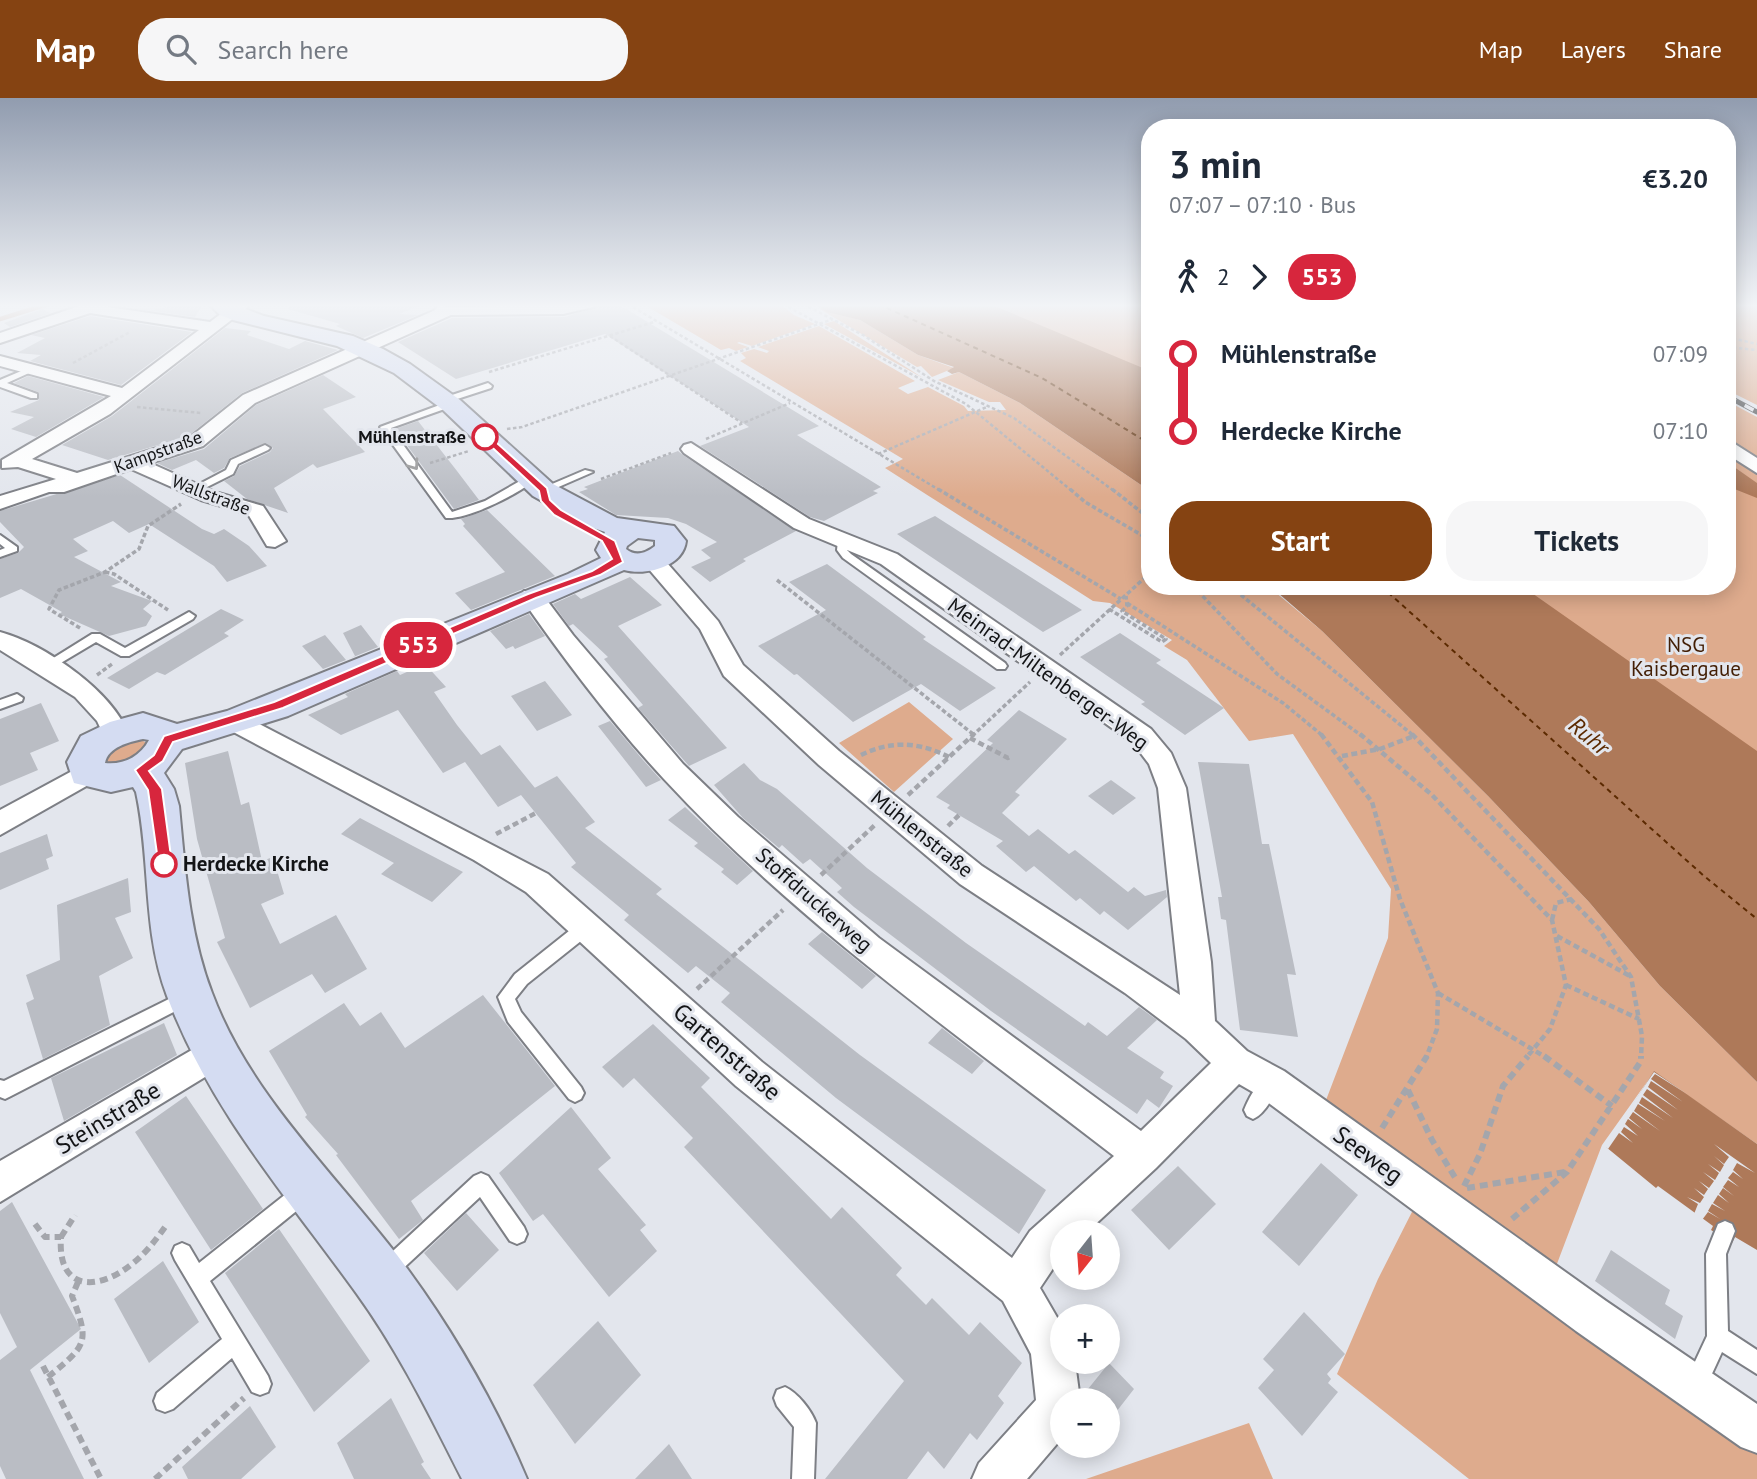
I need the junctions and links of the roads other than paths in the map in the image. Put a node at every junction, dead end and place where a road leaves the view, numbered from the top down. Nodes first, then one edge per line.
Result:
1 (37, 368) edge
2 (157, 368) edge
3 (319, 368) edge
4 (404, 368) edge
5 (45, 370) junction
6 (0, 384) edge
7 (473, 386) dead end
8 (488, 386) dead end
9 (34, 396) dead end
10 (444, 398) junction
11 (118, 399) junction
12 (265, 448) dead end
13 (691, 449) dead end
14 (1736, 452) edge
15 (135, 463) junction
16 (1757, 467) edge
17 (4, 469) edge
18 (588, 472) dead end
19 (544, 482) junction
20 (194, 490) junction
21 (0, 503) edge
22 (0, 538) edge
23 (275, 541) dead end
24 (843, 541) junction
25 (622, 544) junction
26 (0, 554) edge
27 (652, 560) joint
28 (532, 596) junction
29 (189, 616) road end
30 (0, 640) edge
31 (1001, 666) dead end
32 (45, 667) junction
33 (17, 698) dead end
34 (0, 705) edge
35 (233, 721) junction
36 (115, 733) junction
37 (168, 739) junction
38 (87, 773) junction
39 (150, 788) junction
40 (0, 824) edge
41 (585, 928) junction
42 (190, 995) junction
43 (1198, 1028) junction
44 (215, 1052) junction
45 (1235, 1063) junction
46 (0, 1088) edge
47 (575, 1093) dead end
48 (1143, 1155) junction
49 (0, 1183) edge
50 (309, 1188) junction
51 (1725, 1231) dead end
52 (517, 1234) dead end
53 (182, 1253) dead end
54 (197, 1278) junction
55 (379, 1278) junction
56 (1017, 1287) junction
57 (1718, 1337) junction
58 (235, 1342) junction
59 (1757, 1363) edge
60 (260, 1384) road end
61 (1694, 1387) junction
62 (786, 1398) dead end
63 (165, 1401) dead end
64 (1757, 1431) edge
65 (495, 1479) edge
66 (803, 1479) edge
67 (995, 1479) edge

1 - 5 street
2 - 11 street
3 - 15 street, Kampstraße
4 - 10 main road, Mühlenstraße
5 - 6 lane
5 - 11 street
6 - 9 lane
7 - 10 lane
8 - 10 lane
10 - 19 main road, Mühlenstraße
10 -> 19 lane
11 - 17 street
12 - 20 lane
13 - 24 street, Meinrad-Miltenberger-Weg
14 - 16 street
15 - 17 street, Kampstraße
15 - 20 street, Wallstraße
17 - 21 street
18 - 19 lane
19 - 25 main road, Mühlenstraße
20 - 23 street, Wallstraße
22 - 26 lane
24 - 31 lane
24 - 43 street, Meinrad-Miltenberger-Weg
25 - 27 main road, Mühlenstraße
25 - 28 main road
27 - 43 street, Mühlenstraße
28 - 35 main road
28 - 48 street, Stoffdruckerweg
29 - 32 lane
30 - 32 street
32 - 36 street
33 - 34 lane
35 - 37 main road
35 - 41 street, Gartenstraße
36 - 37 main road
36 - 38 main road
37 - 39 main road
38 - 39 main road
38 - 40 street
39 - 42 main road
41 - 47 lane
41 - 56 street, Gartenstraße
42 - 44 main road
42 - 46 lane
43 - 45 street, Mühlenstraße
44 - 49 street, Steinstraße
44 - 50 main road
45 - 48 street
45 - 61 street, Seeweg
48 - 56 street
50 - 54 lane
50 - 55 main road
51 - 57 lane
52 - 55 lane
53 - 54 lane
54 - 58 lane
55 - 65 main road
56 - 67 street, Gartenstraße
57 - 59 lane
57 - 61 lane
58 - 60 lane
58 - 63 lane
61 - 64 street, Seeweg
62 - 66 lane

